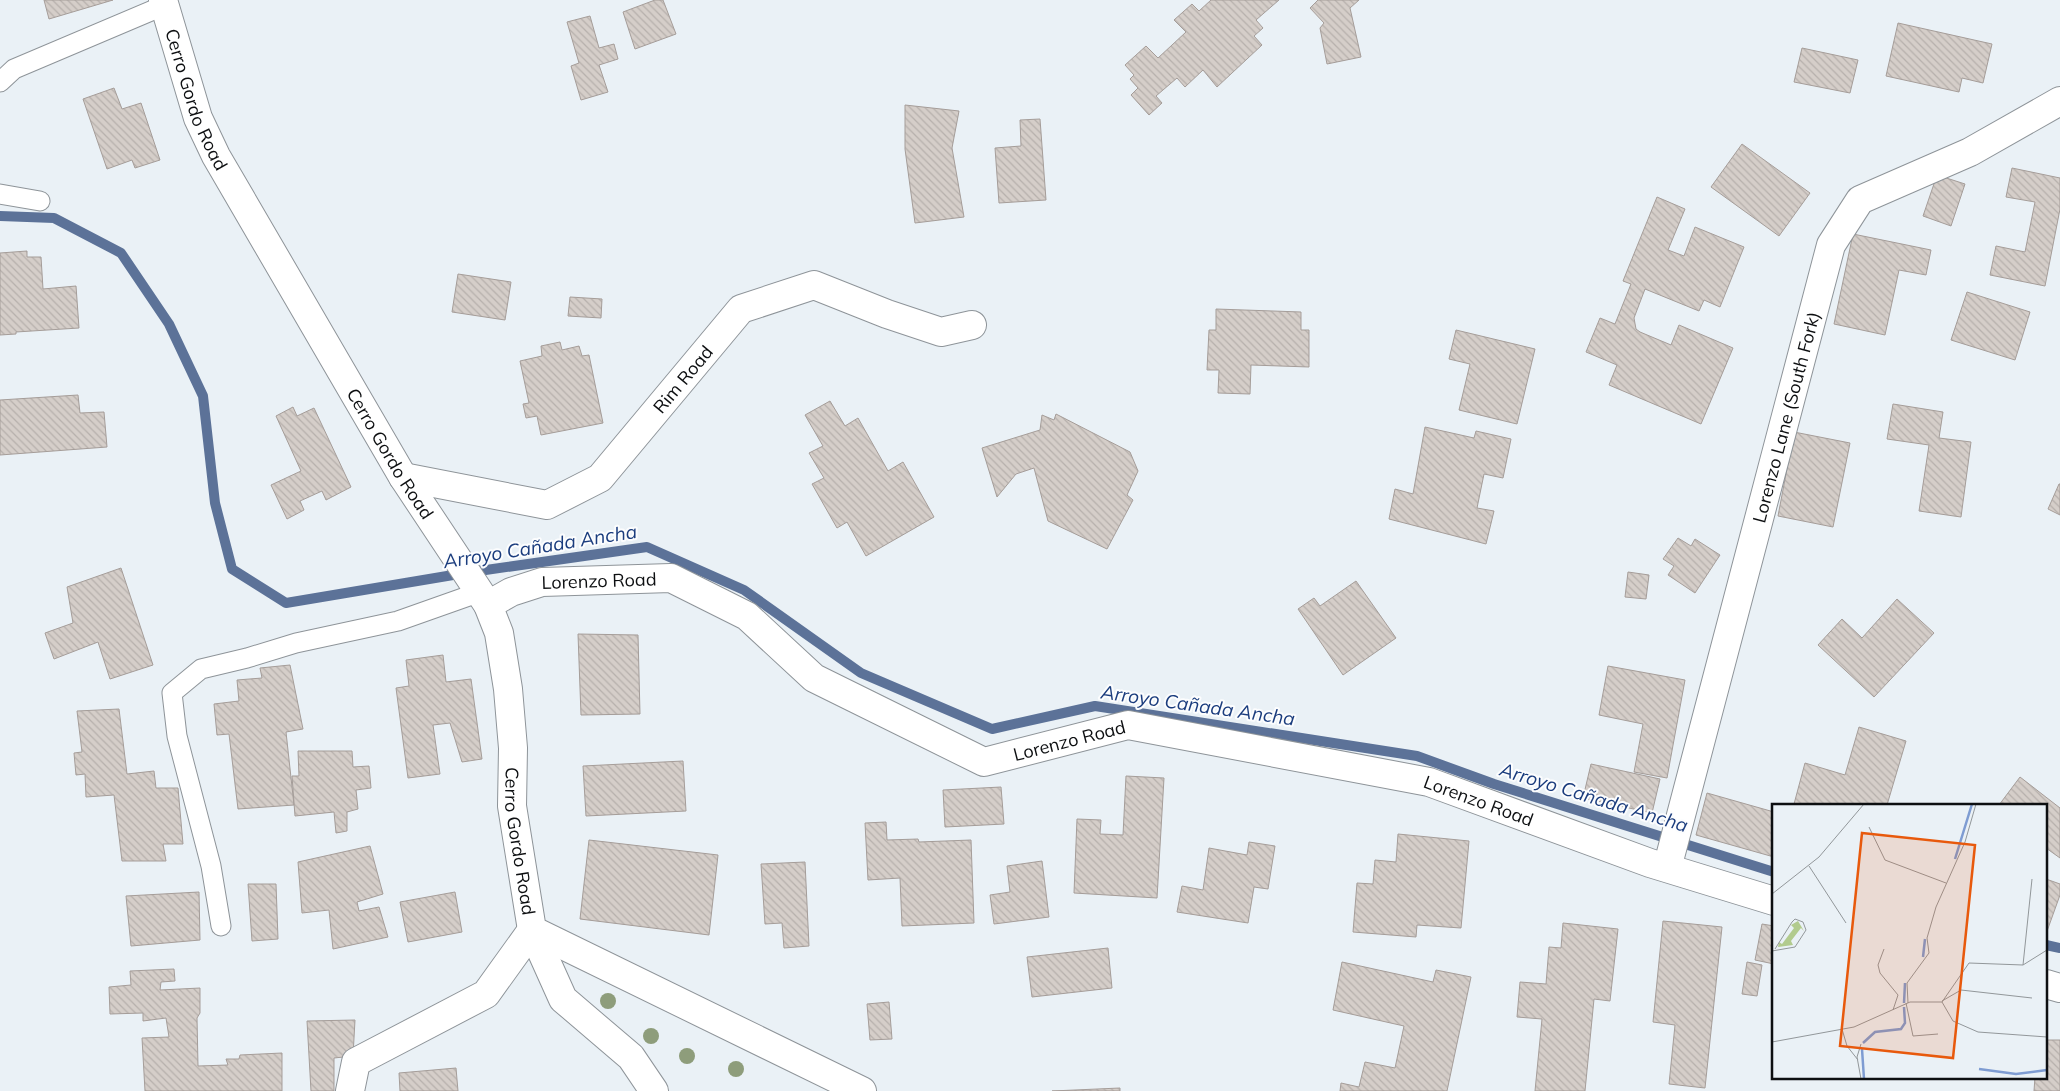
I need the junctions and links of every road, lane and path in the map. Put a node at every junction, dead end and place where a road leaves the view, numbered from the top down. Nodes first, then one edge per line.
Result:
1 (164, 3) edge
2 (0, 82) edge
3 (2060, 101) edge
4 (0, 194) edge
5 (40, 201) dead end
6 (972, 325) dead end
7 (403, 477) junction
8 (484, 599) junction
9 (1670, 857) dead end
10 (1772, 900) edge
11 (221, 926) dead end
12 (532, 930) junction
13 (350, 1091) edge
14 (654, 1091) edge
15 (862, 1091) edge

1 - 2 lane
1 - 7 street, Cerro Gordo Road
3 - 9 street, Lorenzo Lane (South Fork)
4 - 5 lane
6 - 7 street, Rim Road
7 - 8 street, Cerro Gordo Road
8 - 10 street, Lorenzo Road
8 - 11 lane
8 - 12 street, Cerro Gordo Road
12 - 13 street
12 - 14 street, Cerro Gordo Road
12 - 15 street, Cerro Gordo Road

